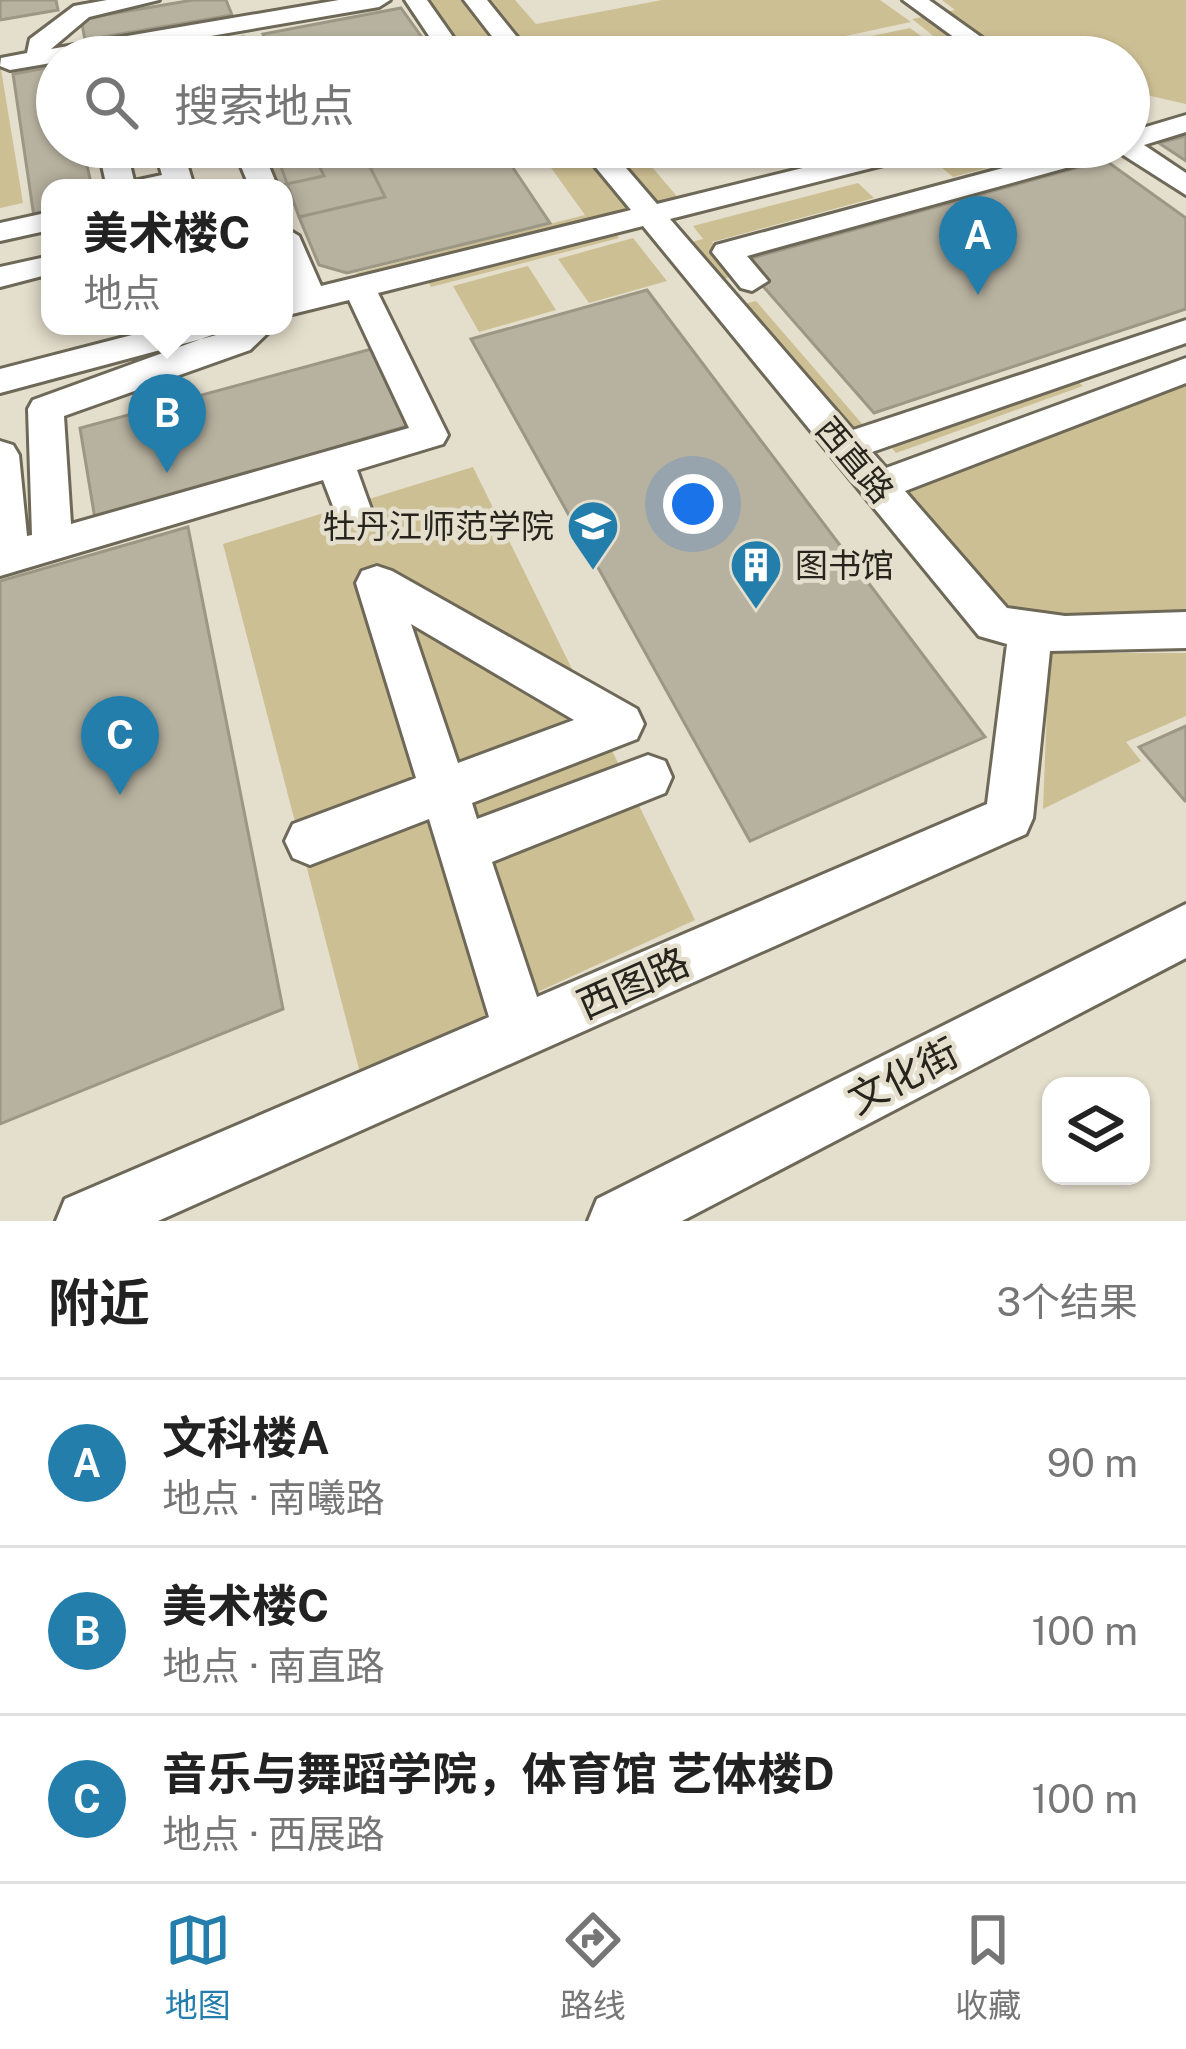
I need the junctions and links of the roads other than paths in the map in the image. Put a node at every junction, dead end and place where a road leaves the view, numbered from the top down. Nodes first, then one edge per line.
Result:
1 (148, 0) edge
2 (379, 0) edge
3 (416, 0) edge
4 (475, 0) edge
5 (914, 0) edge
6 (81, 6) edge
7 (248, 21) edge
8 (47, 36) edge
9 (192, 36) edge
10 (441, 36) edge
11 (504, 36) edge
12 (966, 36) edge
13 (36, 60) edge
14 (10, 63) dead end
15 (1186, 123) edge
16 (1150, 136) edge
17 (1150, 159) edge
18 (610, 168) edge
19 (837, 168) edge
20 (1035, 168) edge
21 (1186, 186) edge
22 (648, 215) junction
23 (41, 223) edge
24 (0, 232) edge
25 (41, 267) edge
26 (0, 277) edge
27 (752, 281) dead end
28 (359, 286) junction
29 (293, 304) edge
30 (1186, 331) edge
31 (175, 335) edge
32 (247, 335) edge
33 (1131, 350) junction
34 (1186, 358) edge
35 (1079, 367) junction
36 (1186, 370) edge
37 (0, 381) edge
38 (1072, 412) junction
39 (844, 447) junction
40 (0, 455) edge
41 (336, 462) junction
42 (878, 486) junction
43 (352, 509) dead end
44 (52, 544) junction
45 (4, 559) edge
46 (1186, 629) edge
47 (1030, 634) junction
48 (648, 777) dead end
49 (444, 790) junction
50 (310, 841) dead end
51 (463, 849) junction
52 (1186, 930) edge
53 (521, 1031) junction
54 (86, 1221) edge
55 (619, 1221) edge

1 - 6 street
2 - 7 street
3 - 10 street
4 - 11 street
5 - 12 street
6 - 8 street
7 - 9 street
13 - 14 street
15 - 16 street
17 - 21 street
18 - 22 street, 西直路
19 - 22 street
20 - 27 street
22 - 28 street
22 - 39 street, 西直路
23 - 24 street
25 - 26 street
28 - 29 street
28 - 41 street
30 - 33 street
31 - 37 street
32 - 44 street
33 - 34 street
33 - 35 street
35 - 38 street
35 - 39 street
36 - 38 street
38 - 42 street
39 - 42 street, 西直路
40 - 45 street
41 - 43 street
41 - 44 street
42 - 47 street, 西直路
44 - 45 street
46 - 47 street
47 - 53 street, 西图路
48 - 51 street
49 - 49 street
49 - 50 street
49 - 51 street
51 - 53 street
52 - 55 street, 文化街
53 - 54 street, 西图路

